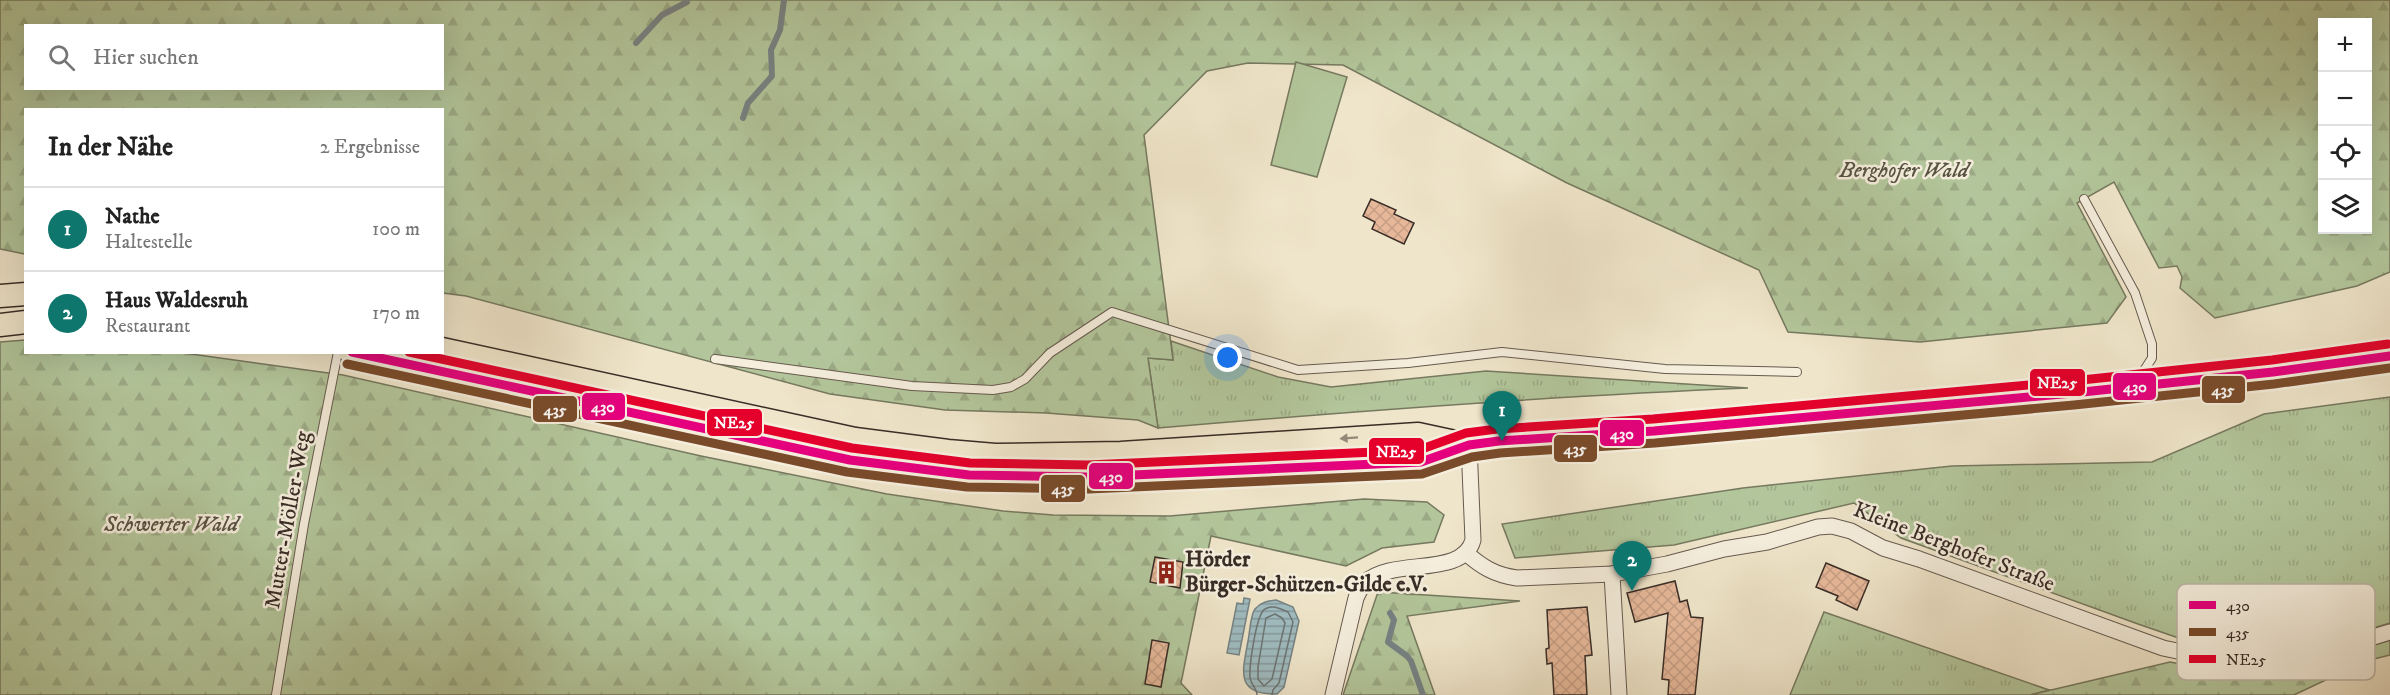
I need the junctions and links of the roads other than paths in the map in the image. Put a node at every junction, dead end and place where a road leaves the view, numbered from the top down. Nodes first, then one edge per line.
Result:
1 (2084, 199) dead end
2 (24, 294) edge
3 (0, 296) edge
4 (24, 322) edge
5 (0, 325) edge
6 (444, 349) edge
7 (338, 354) edge
8 (359, 354) edge
9 (2390, 356) edge
10 (715, 359) dead end
11 (1797, 372) dead end
12 (2133, 387) junction
13 (1469, 445) junction
14 (1466, 553) junction
15 (1612, 574) junction
16 (2390, 632) edge
17 (2375, 637) edge
18 (2177, 651) edge
19 (276, 695) edge
20 (1333, 695) edge
21 (1618, 695) edge

1 - 12 lane
2 - 3 main road
4 - 5 main road
13 -> 6 main road
7 - 19 lane, Mutter-Möller-Weg
8 - 13 main road
9 - 12 main road
10 - 11 lane
12 - 13 main road
13 - 14 street
14 - 15 street, Kleine Berghofer Straße
14 - 20 street
15 - 18 street, Kleine Berghofer Straße
15 - 21 street
16 - 17 street, Kleine Berghofer Straße

